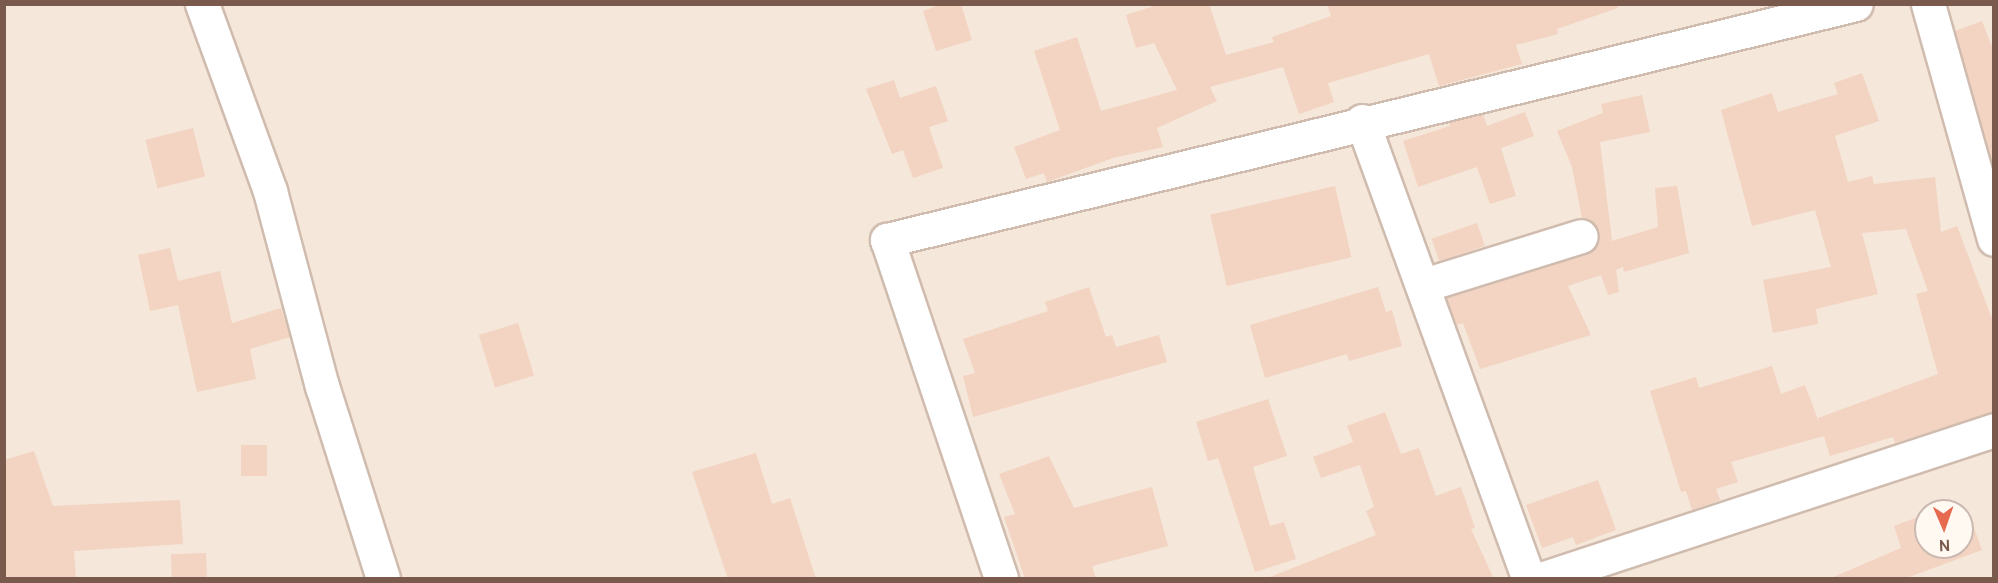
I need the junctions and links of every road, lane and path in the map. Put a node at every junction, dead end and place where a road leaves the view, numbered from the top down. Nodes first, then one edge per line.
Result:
1 (202, 4) edge
2 (1856, 4) edge
3 (1928, 4) edge
4 (1362, 121) junction
5 (1581, 236) dead end
6 (1994, 239) edge
7 (1424, 285) junction
8 (1994, 430) edge
9 (383, 579) edge
10 (1001, 579) edge
11 (1528, 579) edge
12 (1544, 579) edge

1 - 9 street
2 - 4 street
3 - 6 street
4 - 7 street
4 - 10 street
5 - 7 street
7 - 11 street
8 - 12 street

